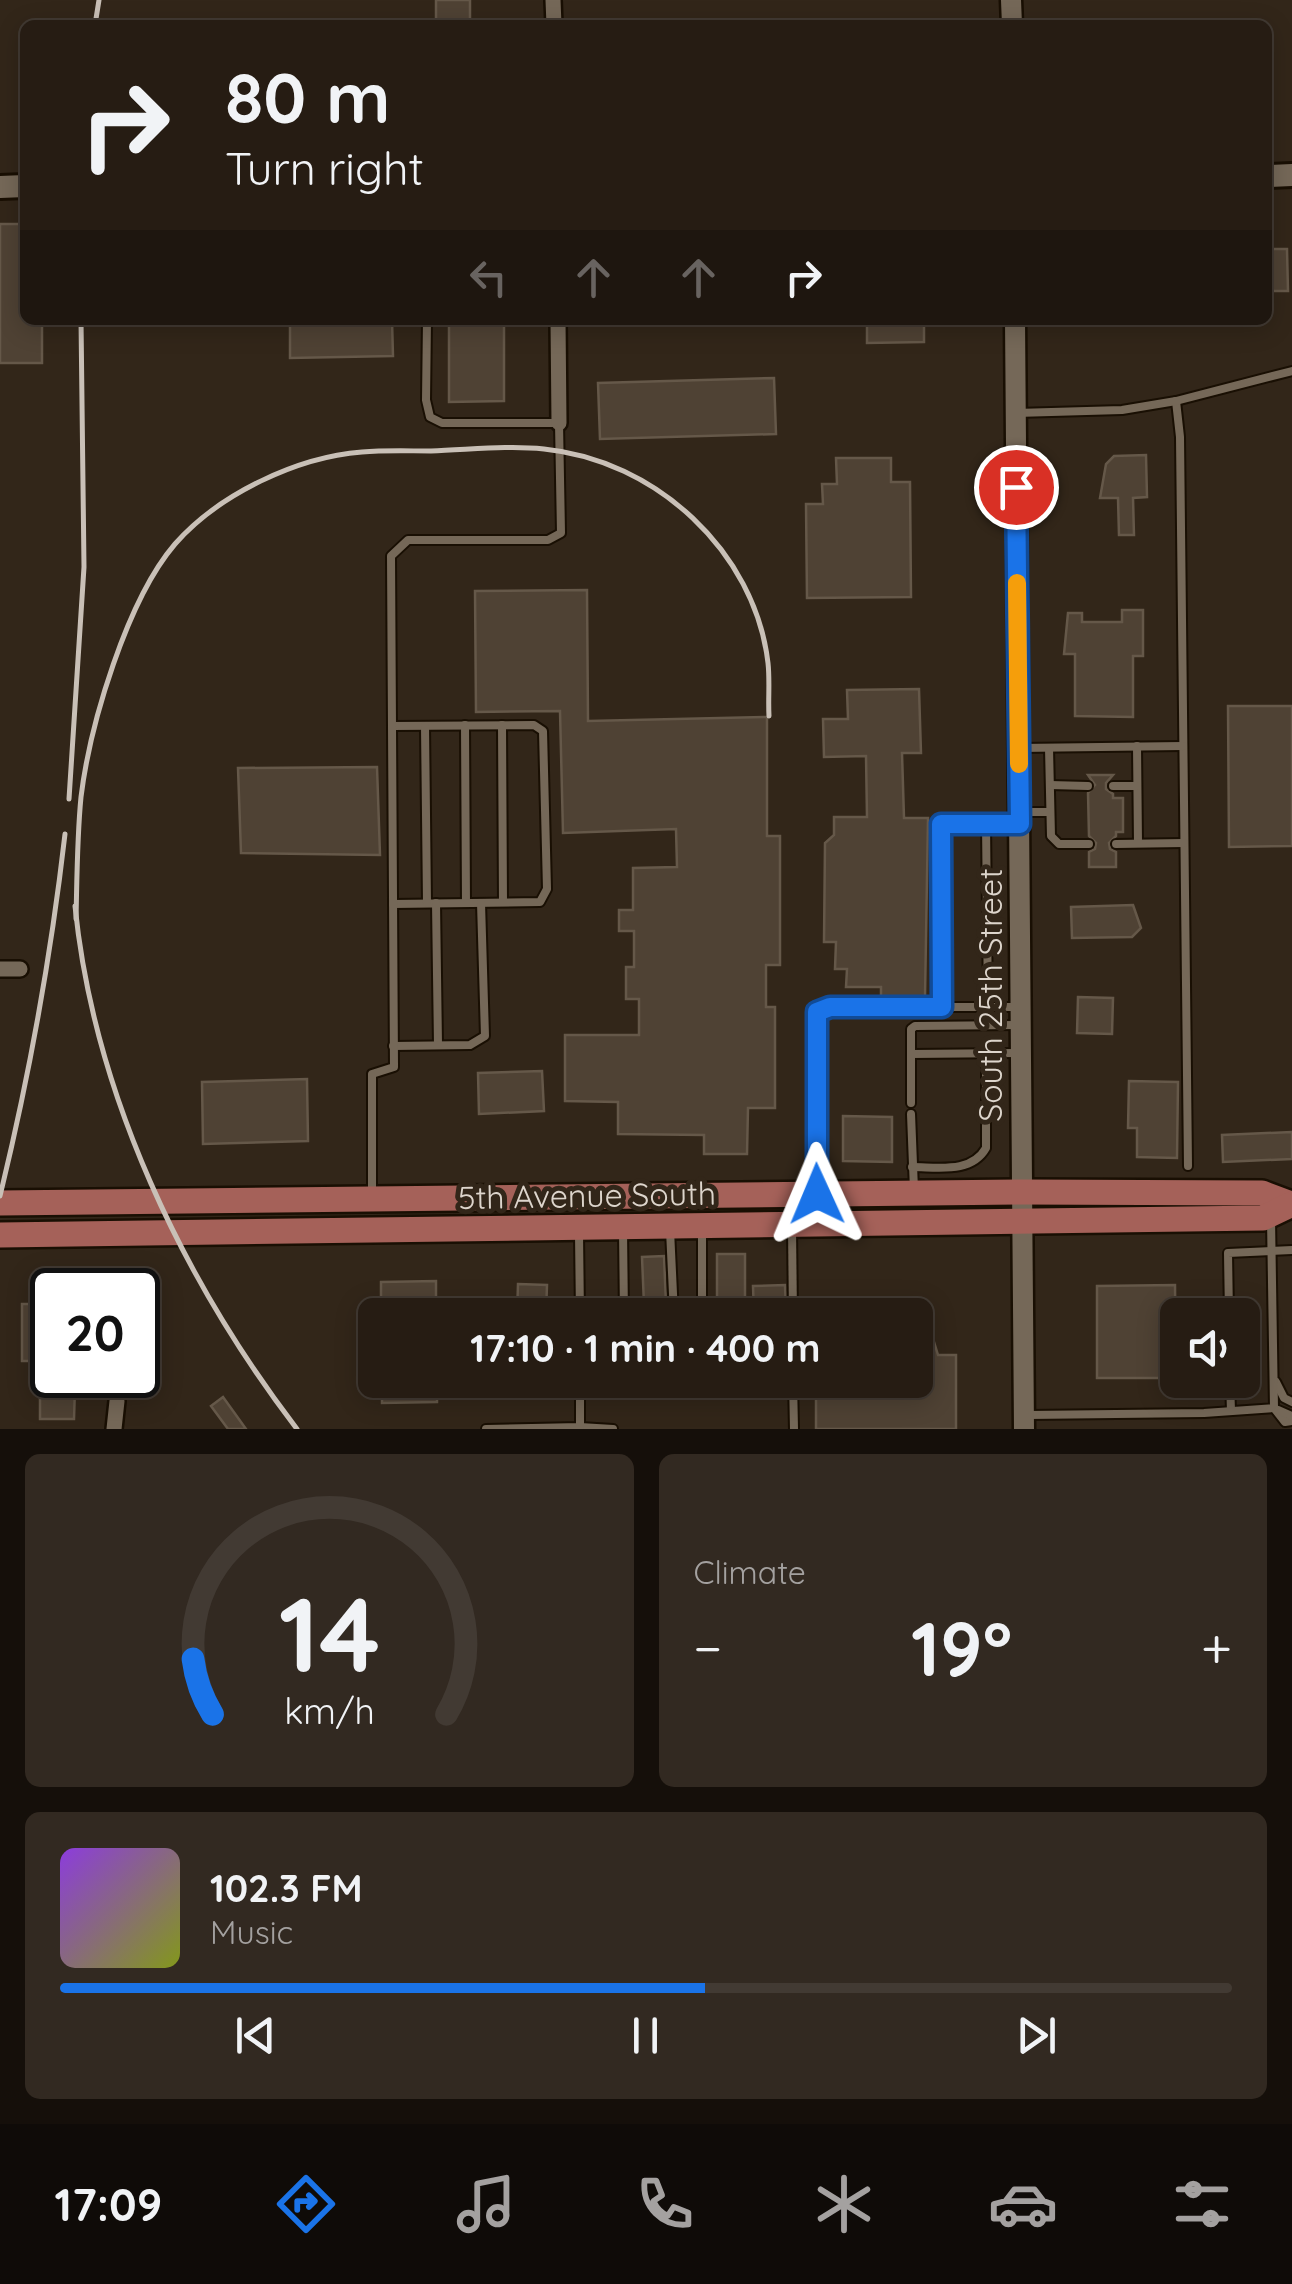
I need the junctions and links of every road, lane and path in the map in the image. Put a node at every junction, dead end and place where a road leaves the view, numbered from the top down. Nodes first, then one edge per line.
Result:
1 (427, 325) edge
2 (558, 325) edge
3 (1015, 325) edge
4 (1292, 371) edge
5 (1176, 401) junction
6 (1016, 413) junction
7 (559, 423) junction
8 (465, 725) junction
9 (502, 725) junction
10 (392, 726) junction
11 (425, 726) junction
12 (1136, 746) junction
13 (1183, 746) junction
14 (1019, 748) junction
15 (1049, 748) junction
16 (1050, 786) junction
17 (1088, 786) dead end
18 (1113, 786) dead end
19 (1137, 786) junction
20 (1050, 812) junction
21 (1020, 818) junction
22 (986, 824) junction
23 (1138, 843) junction
24 (1184, 843) junction
25 (1089, 844) dead end
26 (1116, 844) dead end
27 (503, 902) junction
28 (466, 903) junction
29 (481, 903) junction
30 (393, 904) junction
31 (432, 904) junction
32 (0, 969) edge
33 (20, 969) dead end
34 (942, 1007) junction
35 (988, 1007) junction
36 (1021, 1016) junction
37 (438, 1045) junction
38 (394, 1046) junction
39 (986, 1053) junction
40 (1021, 1053) junction
41 (911, 1054) junction
42 (912, 1103) dead end
43 (912, 1114) dead end
44 (1188, 1166) dead end
45 (913, 1180) junction
46 (1022, 1192) junction
47 (817, 1194) junction
48 (372, 1198) junction
49 (0, 1203) edge
50 (1285, 1207) edge
51 (1022, 1224) junction
52 (792, 1225) junction
53 (702, 1227) junction
54 (623, 1228) junction
55 (670, 1228) junction
56 (579, 1230) junction
57 (0, 1236) edge
58 (1292, 1250) edge
59 (1272, 1251) junction
60 (580, 1298) edge
61 (624, 1298) edge
62 (673, 1298) edge
63 (702, 1298) edge
64 (793, 1298) edge
65 (1229, 1298) edge
66 (1274, 1378) junction
67 (580, 1398) edge
68 (794, 1398) edge
69 (1231, 1398) edge
70 (117, 1401) dead end
71 (1292, 1402) edge
72 (1274, 1408) junction
73 (1231, 1411) junction
74 (1292, 1419) edge
75 (1024, 1422) edge
76 (580, 1427) edge
77 (114, 1429) edge
78 (486, 1429) edge
79 (613, 1429) edge
80 (794, 1429) edge

1 - 7 lane
2 - 7 street
3 - 6 street, South 25th Street
4 - 5 lane
5 - 6 lane
5 - 13 lane
6 - 14 street, South 25th Street
7 - 10 lane
8 - 9 lane
8 - 11 lane
8 - 28 lane
9 - 27 lane
9 - 27 lane
10 - 11 lane
10 - 30 lane
11 - 31 lane
12 - 13 lane
12 - 15 lane
12 - 19 lane
13 - 24 lane
14 - 15 lane
14 - 21 street, South 25th Street
15 - 16 lane
16 - 17 lane
16 - 20 lane
18 - 19 lane
19 - 23 lane
20 - 21 lane
20 - 25 lane
21 - 22 lane
21 - 36 street, South 25th Street
22 - 34 lane
22 - 35 lane
23 - 24 lane
23 - 26 lane
24 - 44 lane
27 - 29 lane
28 - 29 lane
28 - 31 lane
29 - 37 lane
30 - 31 lane
30 - 38 lane
31 - 37 lane
32 - 33 street
34 - 35 lane
34 - 47 lane
35 - 36 lane
36 - 40 street, South 25th Street
36 - 41 lane
37 - 38 lane
38 - 48 lane
39 - 40 lane
39 - 41 lane
39 - 45 lane
40 - 46 street, South 25th Street
41 - 42 lane
43 - 45 lane
45 - 46 main road, 5th Avenue South
45 - 47 main road, 5th Avenue South
46 - 50 main road, 5th Avenue South
46 - 51 street, South 25th Street
47 - 48 main road, 5th Avenue South
48 - 49 main road, 5th Avenue South
50 - 51 main road, 5th Avenue South
50 - 59 lane
51 - 52 main road, 5th Avenue South
51 - 75 street, South 25th Street
52 - 53 main road, 5th Avenue South
52 - 64 lane
53 - 55 main road, 5th Avenue South
53 - 63 lane
54 - 55 main road, 5th Avenue South
54 - 56 main road, 5th Avenue South
54 - 61 lane
55 - 62 lane
56 - 57 main road, 5th Avenue South
56 - 60 lane
58 - 59 lane
59 - 65 lane
59 - 66 lane
66 - 71 lane
66 - 72 lane
67 - 76 lane
68 - 80 lane
69 - 73 lane
70 - 77 street
72 - 73 lane
72 - 74 lane
73 - 75 lane
76 - 78 lane
76 - 79 lane

